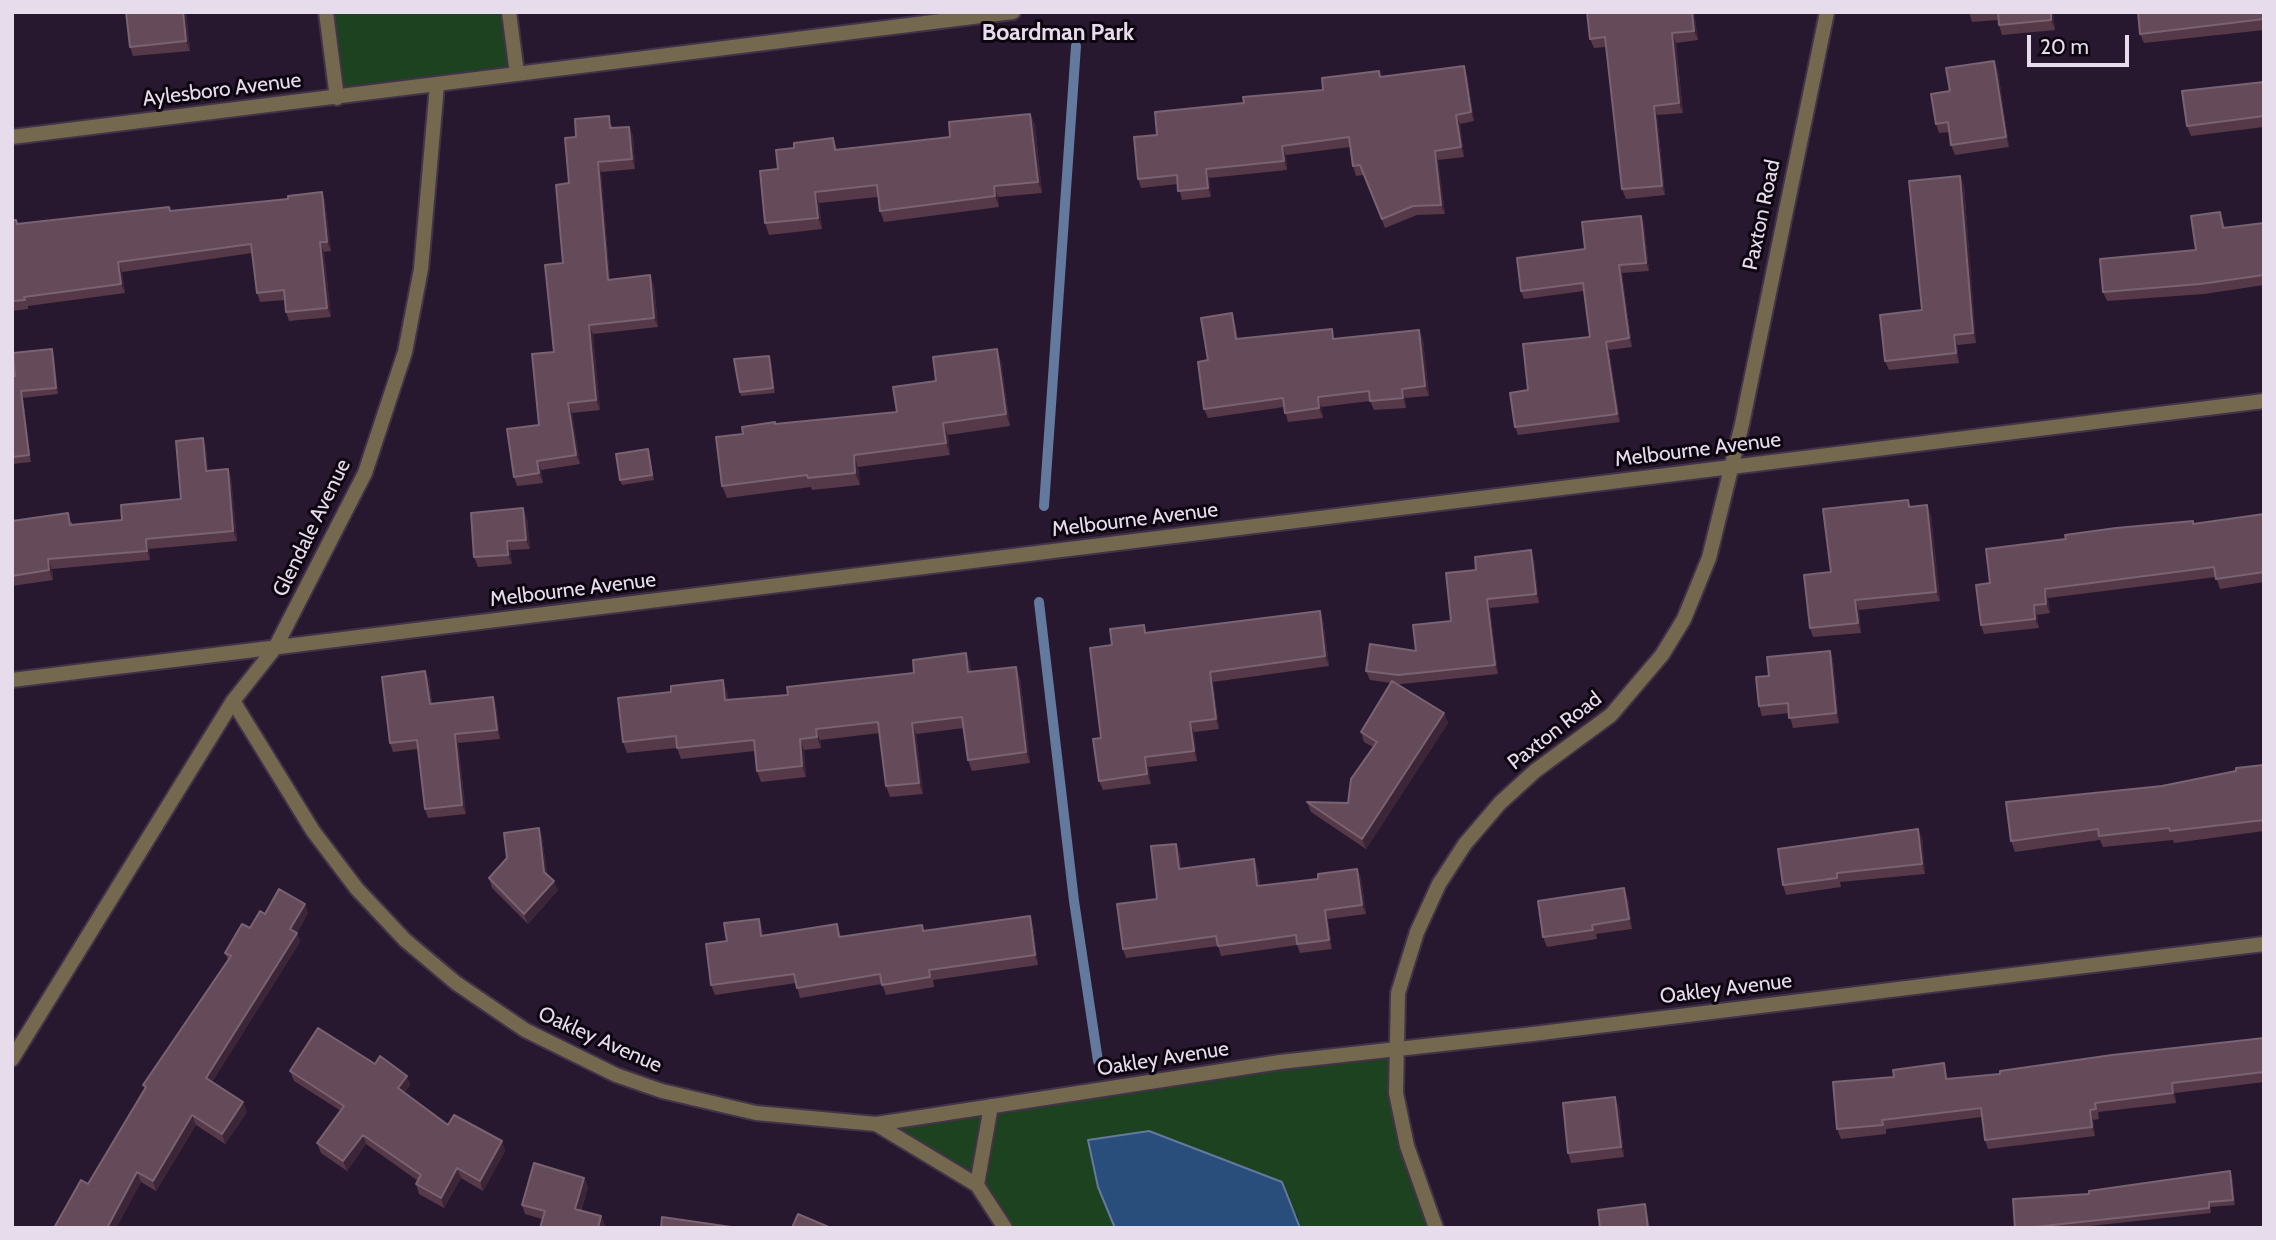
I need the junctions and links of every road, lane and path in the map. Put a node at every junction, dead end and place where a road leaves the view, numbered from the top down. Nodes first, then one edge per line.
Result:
1 (326, 12) edge
2 (509, 12) edge
3 (1013, 12) edge
4 (1827, 12) edge
5 (517, 74) junction
6 (437, 85) junction
7 (337, 97) junction
8 (12, 137) edge
9 (2264, 401) edge
10 (1731, 467) junction
11 (275, 648) junction
12 (12, 680) edge
13 (233, 701) junction
14 (2264, 944) edge
15 (1397, 1049) junction
16 (12, 1059) edge
17 (991, 1106) junction
18 (876, 1124) junction
19 (977, 1185) junction
20 (1005, 1228) edge
21 (1436, 1228) edge

1 - 7 street
2 - 5 street
3 - 5 street
4 - 10 street, Paxton Road
5 - 6 street
6 - 7 street, Aylesboro Avenue
6 - 11 street, Glendale Avenue
7 - 8 street, Aylesboro Avenue
9 - 10 street, Melbourne Avenue
10 - 11 street, Melbourne Avenue
10 - 15 street, Paxton Road
11 - 12 street, Melbourne Avenue
11 - 13 street, Glendale Avenue
13 - 16 street, Glendale Avenue
13 - 18 street, Oakley Avenue
14 - 15 street, Oakley Avenue
15 - 17 street, Oakley Avenue
15 - 21 street, Paxton Road
17 - 18 street, Oakley Avenue
17 - 19 street
18 - 19 street
19 - 20 street

